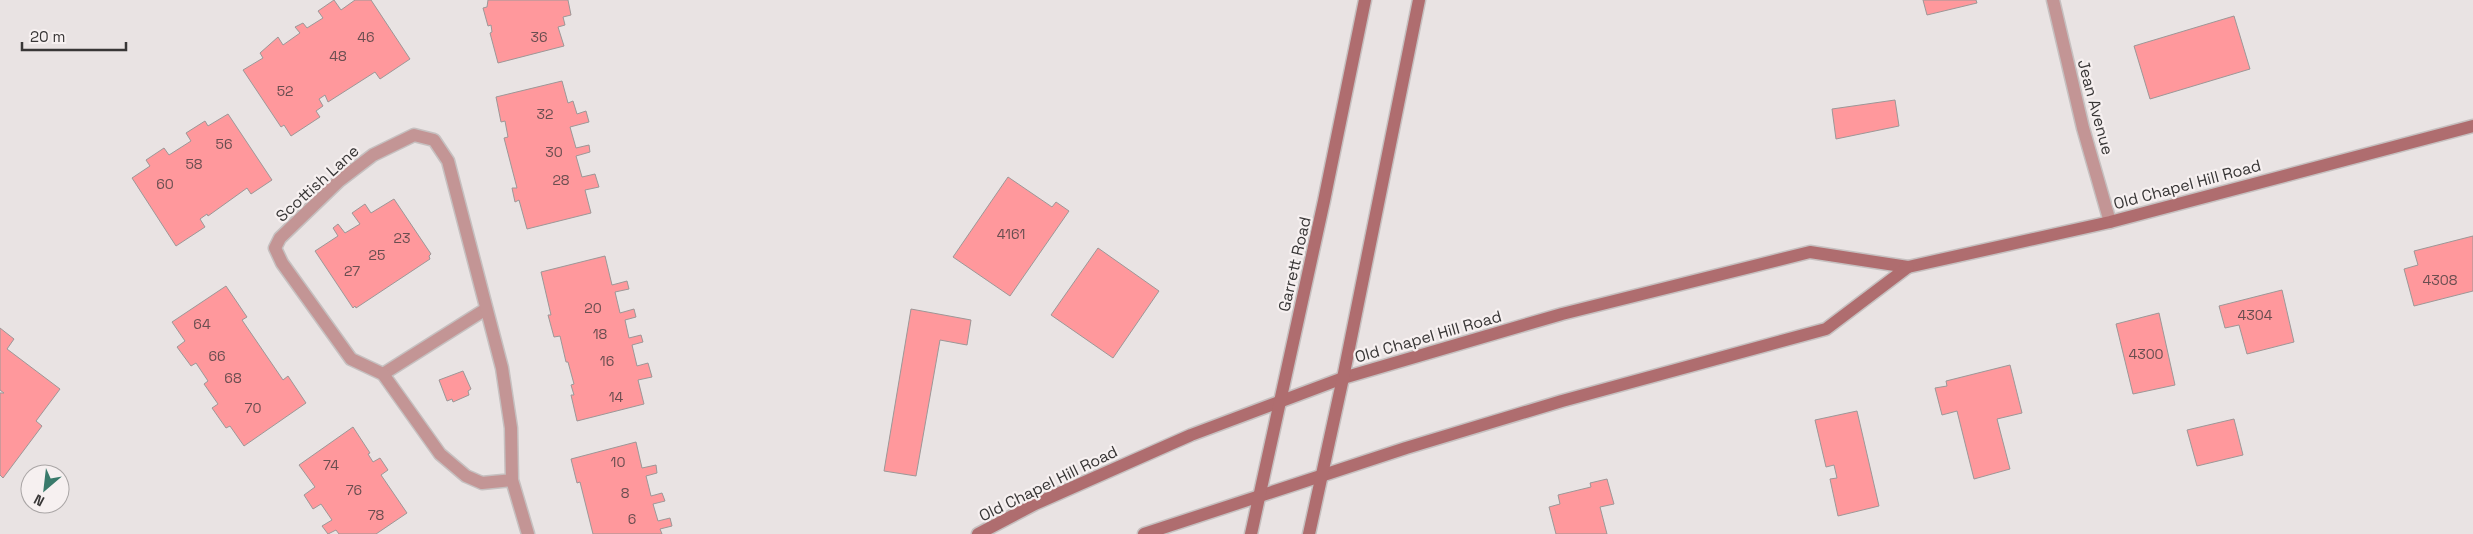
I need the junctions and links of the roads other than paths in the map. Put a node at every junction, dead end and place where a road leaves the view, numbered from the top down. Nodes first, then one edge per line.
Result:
1 (1365, 0) edge
2 (1419, 0) edge
3 (2053, 0) edge
4 (2473, 126) edge
5 (2110, 222) junction
6 (1908, 267) junction
7 (486, 309) junction
8 (383, 374) junction
9 (1343, 378) junction
10 (1281, 401) junction
11 (1322, 474) junction
12 (512, 480) junction
13 (1258, 498) junction
14 (528, 534) edge
15 (978, 534) edge
16 (1144, 534) edge
17 (1251, 534) edge
18 (1309, 534) edge

1 - 10 main road, Garrett Road
2 - 9 main road
3 - 5 street, Jean Avenue
4 - 5 main road, Old Chapel Hill Road
5 - 6 main road, Old Chapel Hill Road
6 - 9 main road, Old Chapel Hill Road
6 - 11 main road, Old Chapel Hill Road
7 - 8 street
7 - 8 street, Scottish Lane
7 - 12 street, Scottish Lane
8 - 12 street, Scottish Lane
9 - 10 main road, Old Chapel Hill Road
9 - 11 main road
10 - 13 main road, Garrett Road
10 - 15 main road, Old Chapel Hill Road
11 - 13 main road, Old Chapel Hill Road
11 - 18 main road
12 - 14 street, Scottish Lane
13 - 16 main road, Old Chapel Hill Road
13 - 17 main road, Garrett Road

